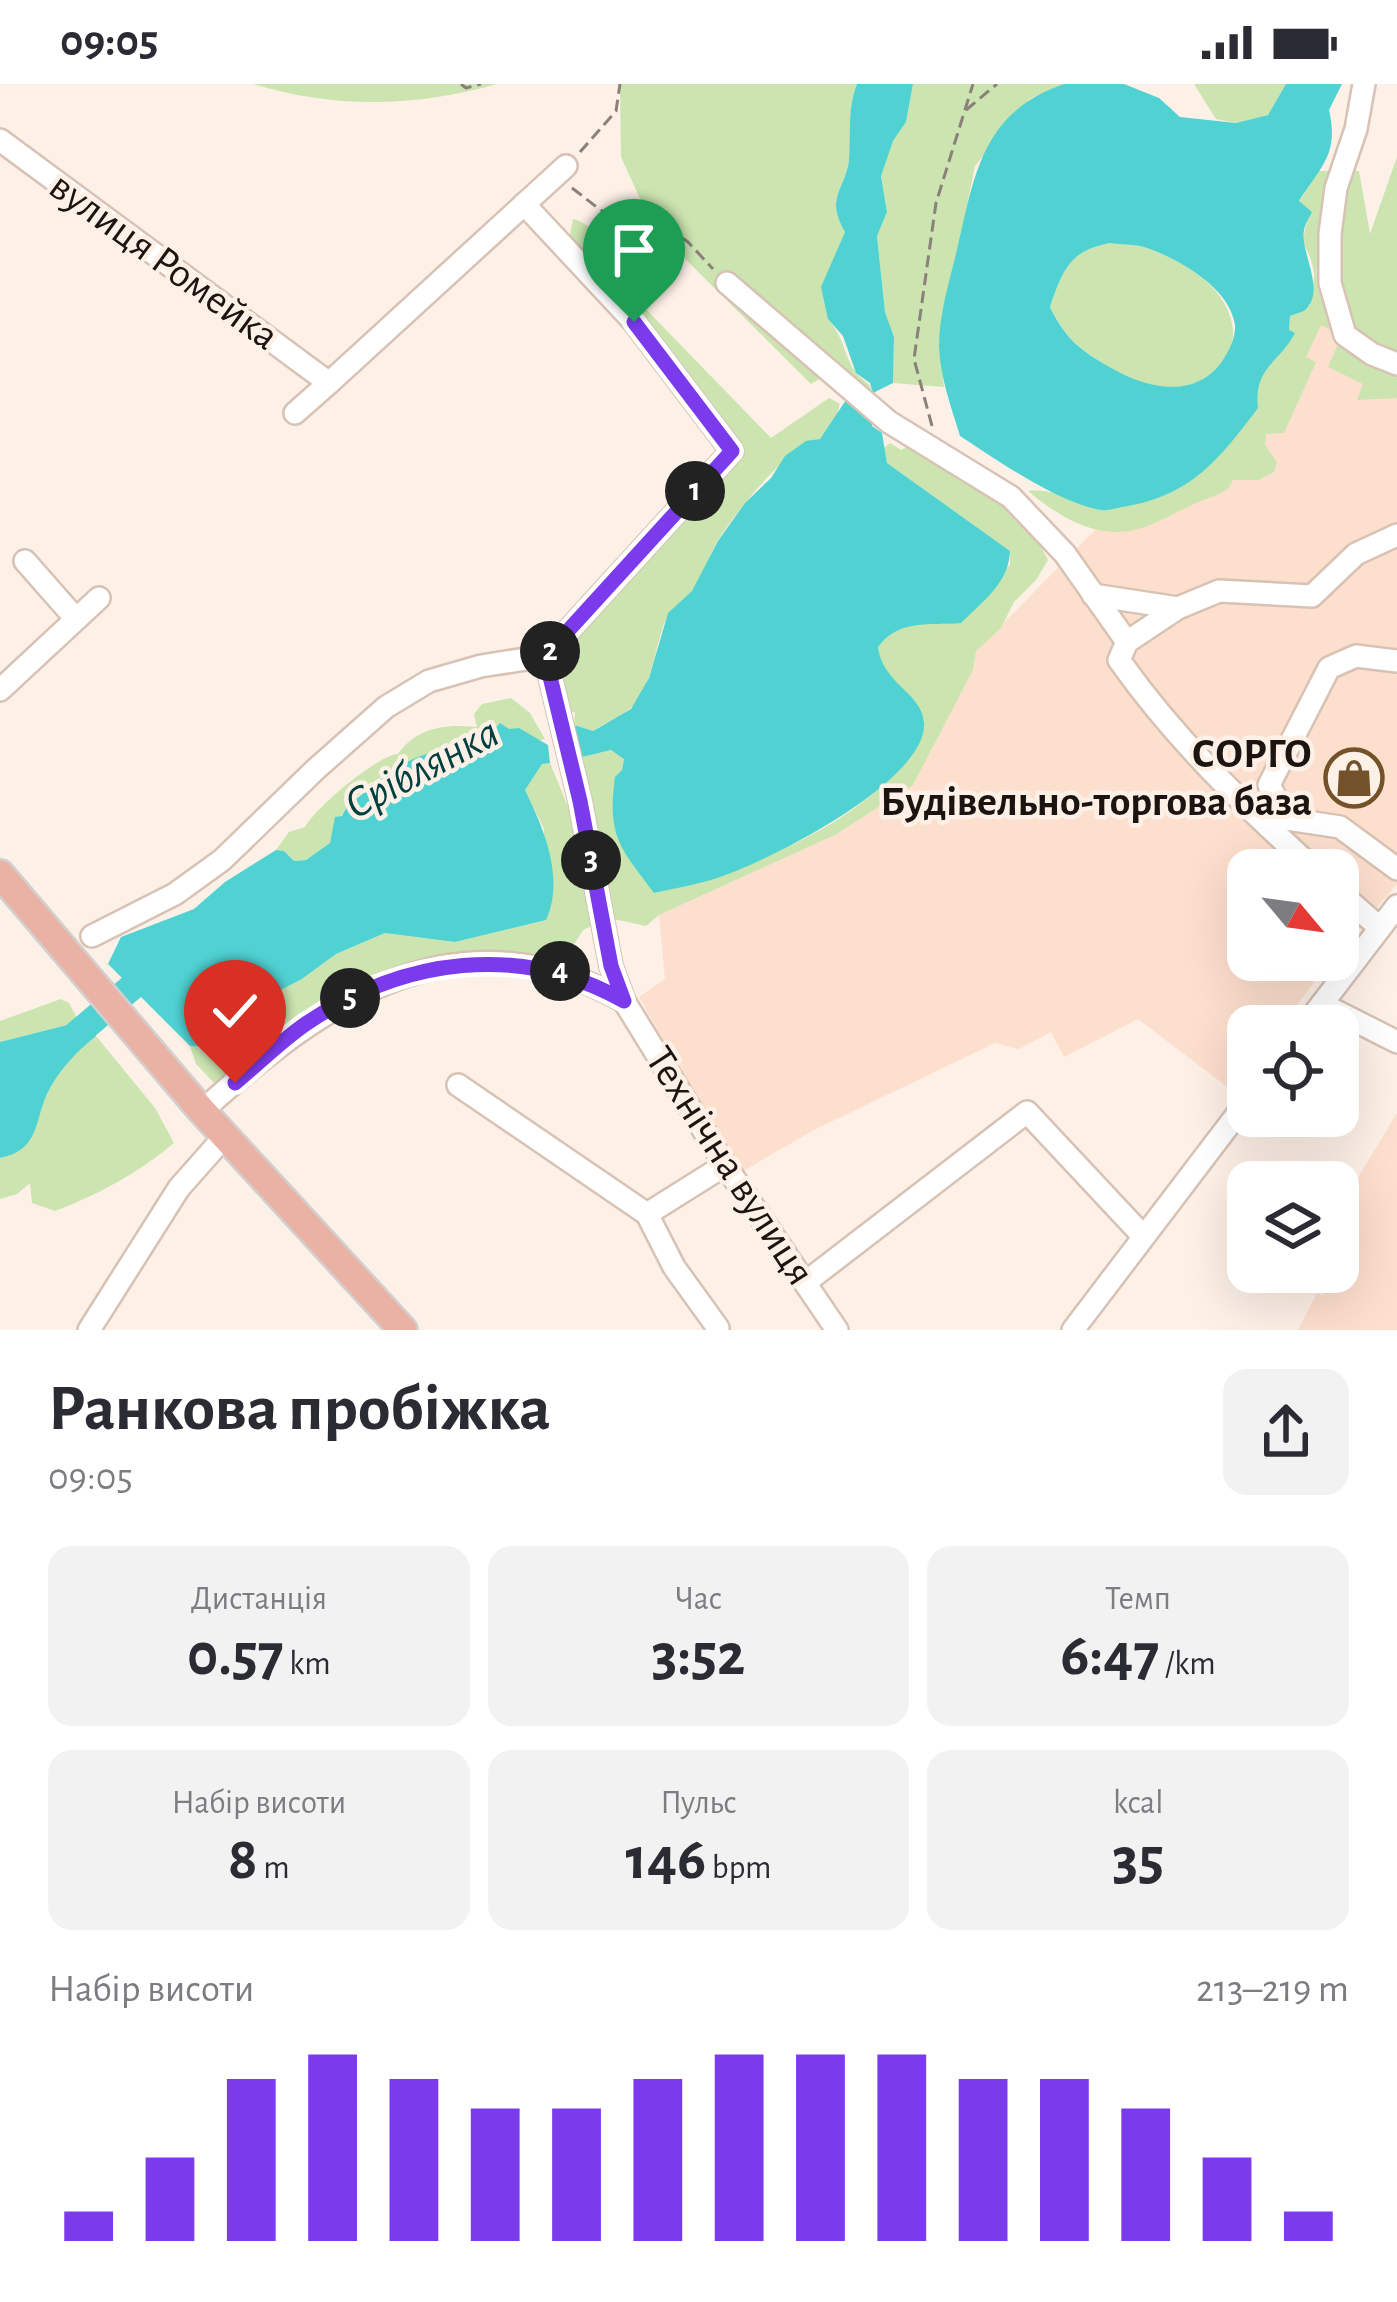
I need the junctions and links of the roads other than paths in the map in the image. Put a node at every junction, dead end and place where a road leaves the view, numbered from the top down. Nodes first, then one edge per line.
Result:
1 (1364, 84) edge
2 (0, 140) edge
3 (561, 171) road end
4 (524, 204) junction
5 (727, 283) road end
6 (1397, 364) edge
7 (329, 382) junction
8 (295, 413) dead end
9 (1397, 535) edge
10 (25, 561) dead end
11 (1093, 595) junction
12 (99, 598) dead end
13 (1178, 608) junction
14 (76, 619) junction
15 (1127, 642) junction
16 (545, 656) junction
17 (1397, 662) edge
18 (0, 690) edge
19 (1292, 849) edge
20 (1397, 869) edge
21 (0, 874) edge
22 (1397, 906) edge
23 (1359, 910) edge
24 (1380, 928) junction
25 (92, 936) dead end
26 (624, 1001) junction
27 (1322, 1004) joint
28 (1397, 1042) edge
29 (458, 1084) dead end
30 (202, 1112) junction
31 (1227, 1127) edge
32 (225, 1136) junction
33 (725, 1165) junction
34 (647, 1214) junction
35 (1143, 1236) junction
36 (806, 1282) junction
37 (718, 1328) edge
38 (89, 1330) edge
39 (403, 1330) edge
40 (837, 1330) edge
41 (1073, 1330) edge

1 - 6 street
2 - 7 street, вулиця Ромейка
3 - 4 street, вулиця Ромейка
4 - 7 street, вулиця Ромейка
4 - 16 street
5 - 11 street
7 - 8 street, вулиця Ромейка
9 - 13 street
10 - 14 street
11 - 13 street
11 - 15 street
12 - 14 street
13 - 15 street
14 - 18 street
15 - 19 street
16 - 25 street
16 - 26 street, Технічна вулиця
17 - 20 street
21 - 30 main road
22 - 24 street
23 - 24 street
24 - 27 street
26 - 30 street, Технічна вулиця
26 - 33 street, Технічна вулиця
27 - 28 street
29 - 34 street
30 - 32 main road
31 - 35 street
32 - 38 street
32 - 39 main road
33 - 34 street
33 - 36 street, Технічна вулиця
34 - 37 street
35 - 36 street
35 - 41 street
36 - 40 street, Технічна вулиця

